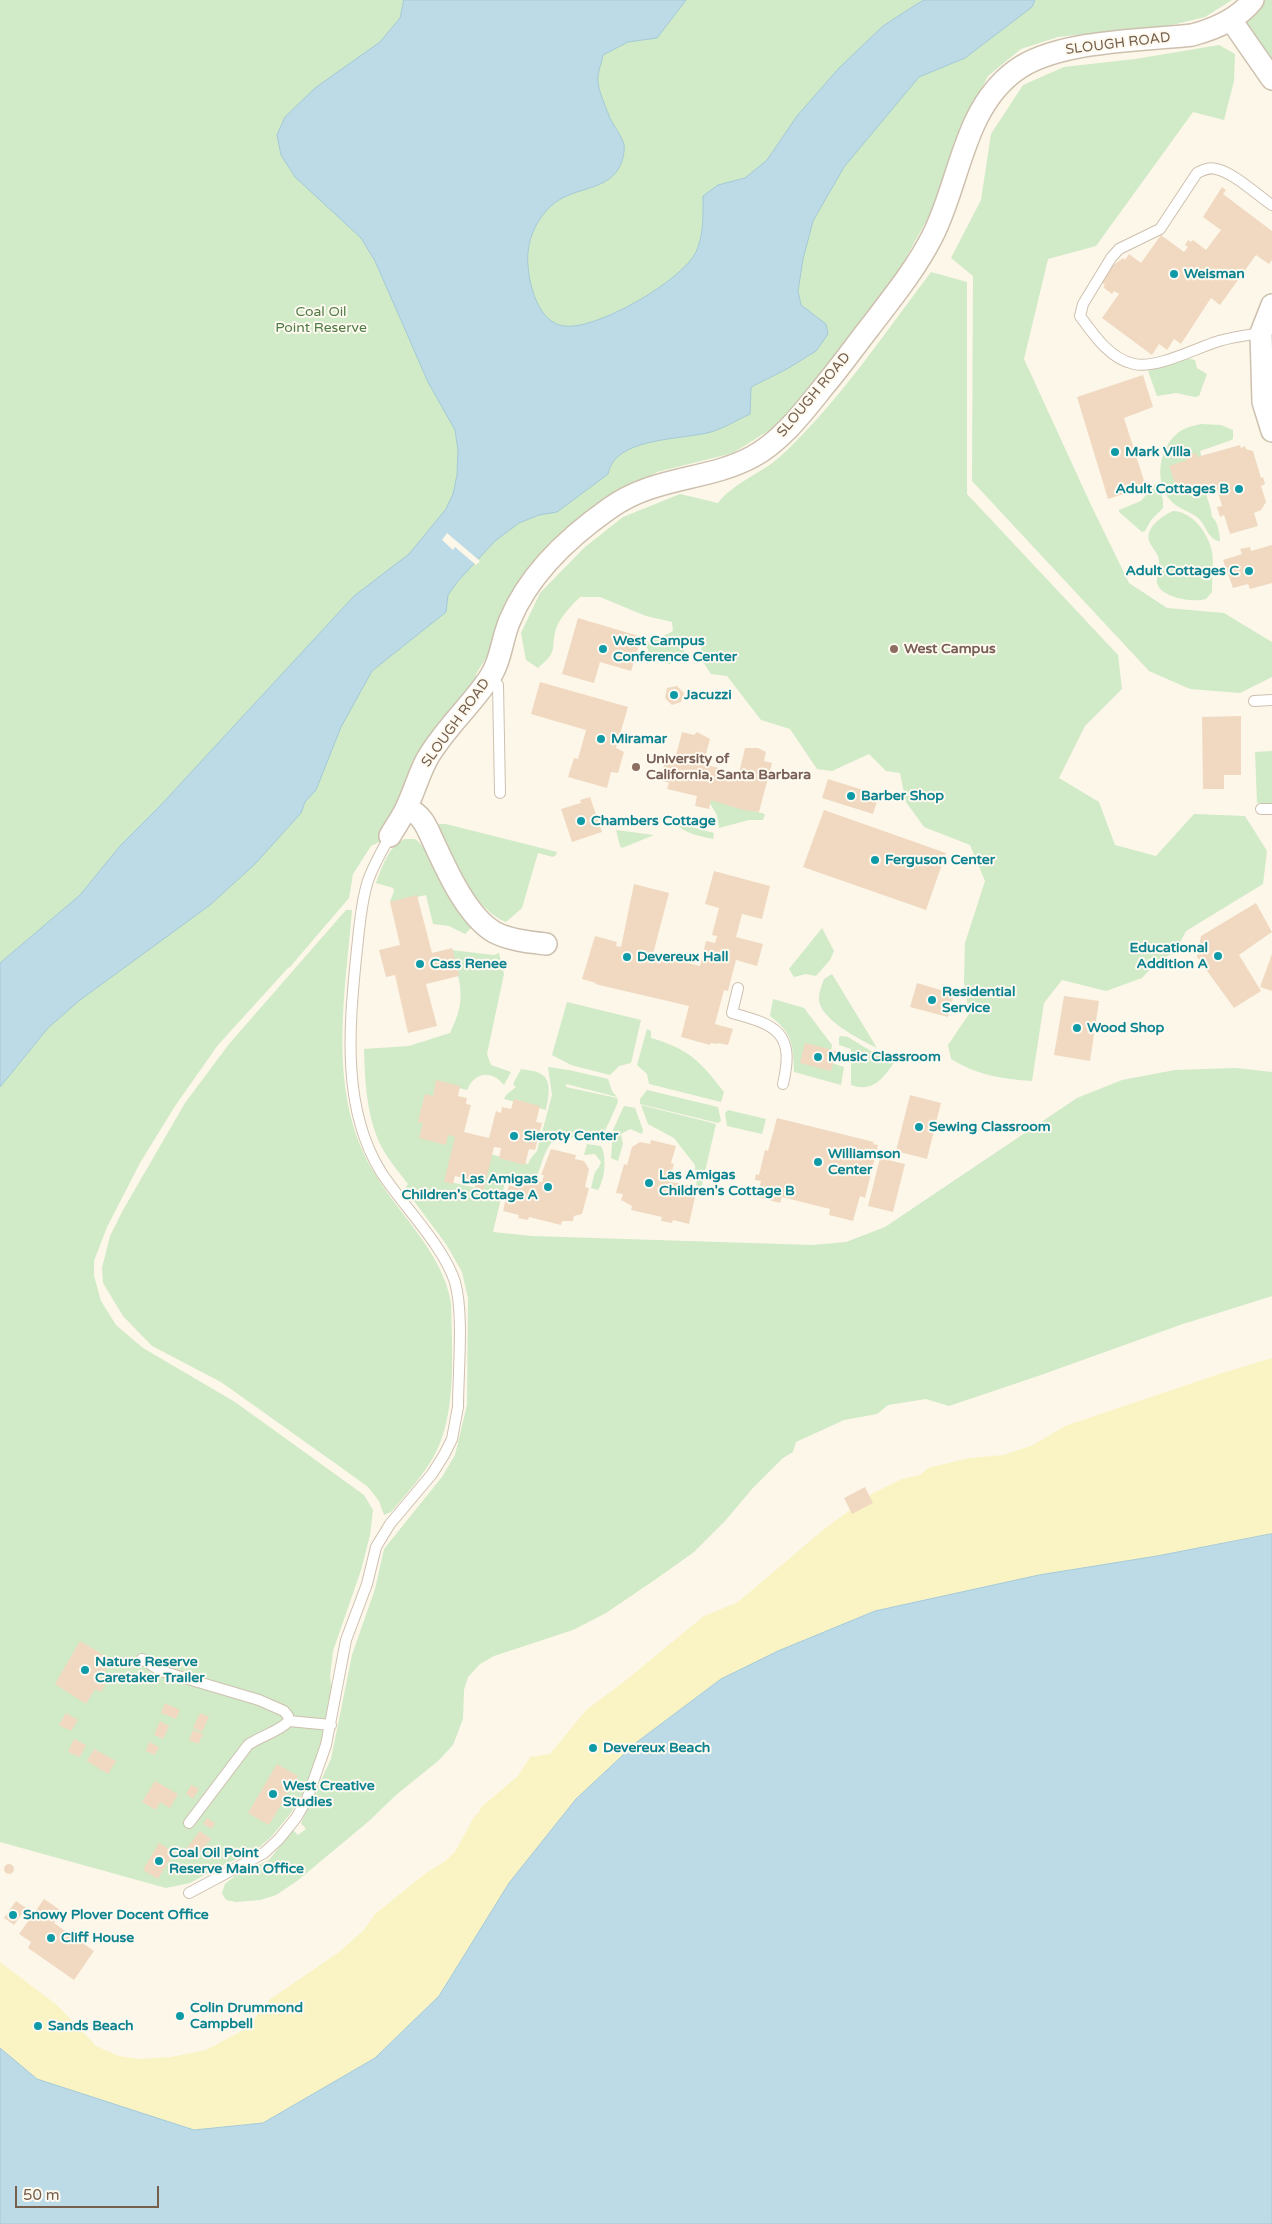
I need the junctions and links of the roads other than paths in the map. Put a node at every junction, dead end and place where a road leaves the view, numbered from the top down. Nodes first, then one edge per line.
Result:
1 (1253, 0) edge
2 (1231, 20) junction
3 (1272, 79) edge
4 (1272, 205) edge
5 (1272, 306) edge
6 (1261, 333) junction
7 (1272, 431) edge
8 (491, 676) junction
9 (1272, 700) edge
10 (1254, 701) dead end
11 (500, 793) dead end
12 (407, 808) junction
13 (1261, 809) dead end
14 (1272, 809) edge
15 (390, 836) joint
16 (546, 944) dead end
17 (738, 988) dead end
18 (783, 1084) dead end
19 (142, 1659) dead end
20 (289, 1721) junction
21 (331, 1726) junction
22 (189, 1823) dead end
23 (189, 1893) dead end

1 - 2 street, SLOUGH ROAD
2 - 3 street
2 - 8 street, SLOUGH ROAD
4 - 6 lane
5 - 6 street
6 - 7 street
8 - 11 lane
8 - 12 street, SLOUGH ROAD
9 - 10 lane
12 - 15 street, SLOUGH ROAD
12 - 16 street
13 - 14 lane
15 - 21 lane
17 - 18 lane
19 - 20 lane
20 - 21 lane
20 - 22 lane
21 - 23 lane

